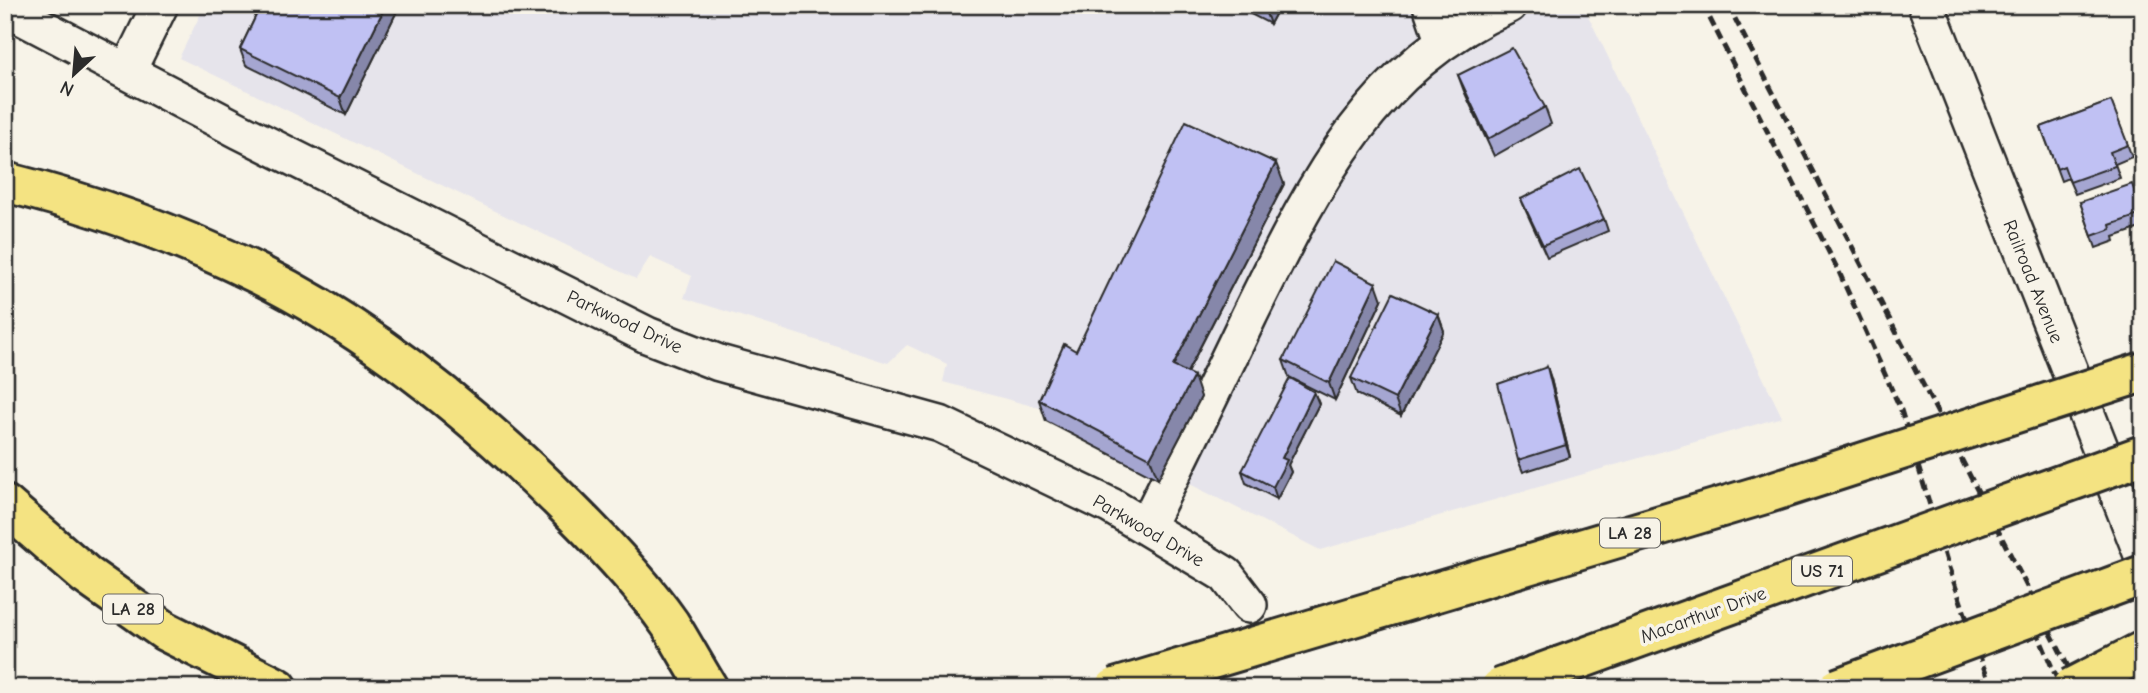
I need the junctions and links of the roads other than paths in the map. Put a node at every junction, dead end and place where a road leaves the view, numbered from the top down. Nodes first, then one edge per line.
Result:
1 (160, 5) edge
2 (1431, 5) edge
3 (1509, 5) edge
4 (1926, 5) edge
5 (5, 8) edge
6 (1443, 40) junction
7 (128, 70) junction
8 (5, 182) edge
9 (2143, 372) edge
10 (2143, 455) edge
11 (5, 505) edge
12 (1146, 527) junction
13 (2143, 557) edge
14 (2143, 575) edge
15 (1249, 605) dead end
16 (2143, 651) edge
17 (278, 688) edge
18 (708, 688) edge
19 (1115, 688) edge
20 (1500, 688) edge
21 (1838, 688) edge
22 (2071, 688) edge

1 - 7 street
2 - 6 street
3 - 6 street
4 - 13 street, Railroad Avenue
5 - 7 street, Parkwood Drive
6 - 12 street
7 - 12 street, Parkwood Drive
8 - 18 highway
9 - 19 highway, LA 28, bridge
10 - 20 highway, Macarthur Drive / US 71, bridge
11 - 17 highway, LA 28
12 - 15 street, Parkwood Drive
14 - 21 highway, bridge
16 - 22 highway, bridge

